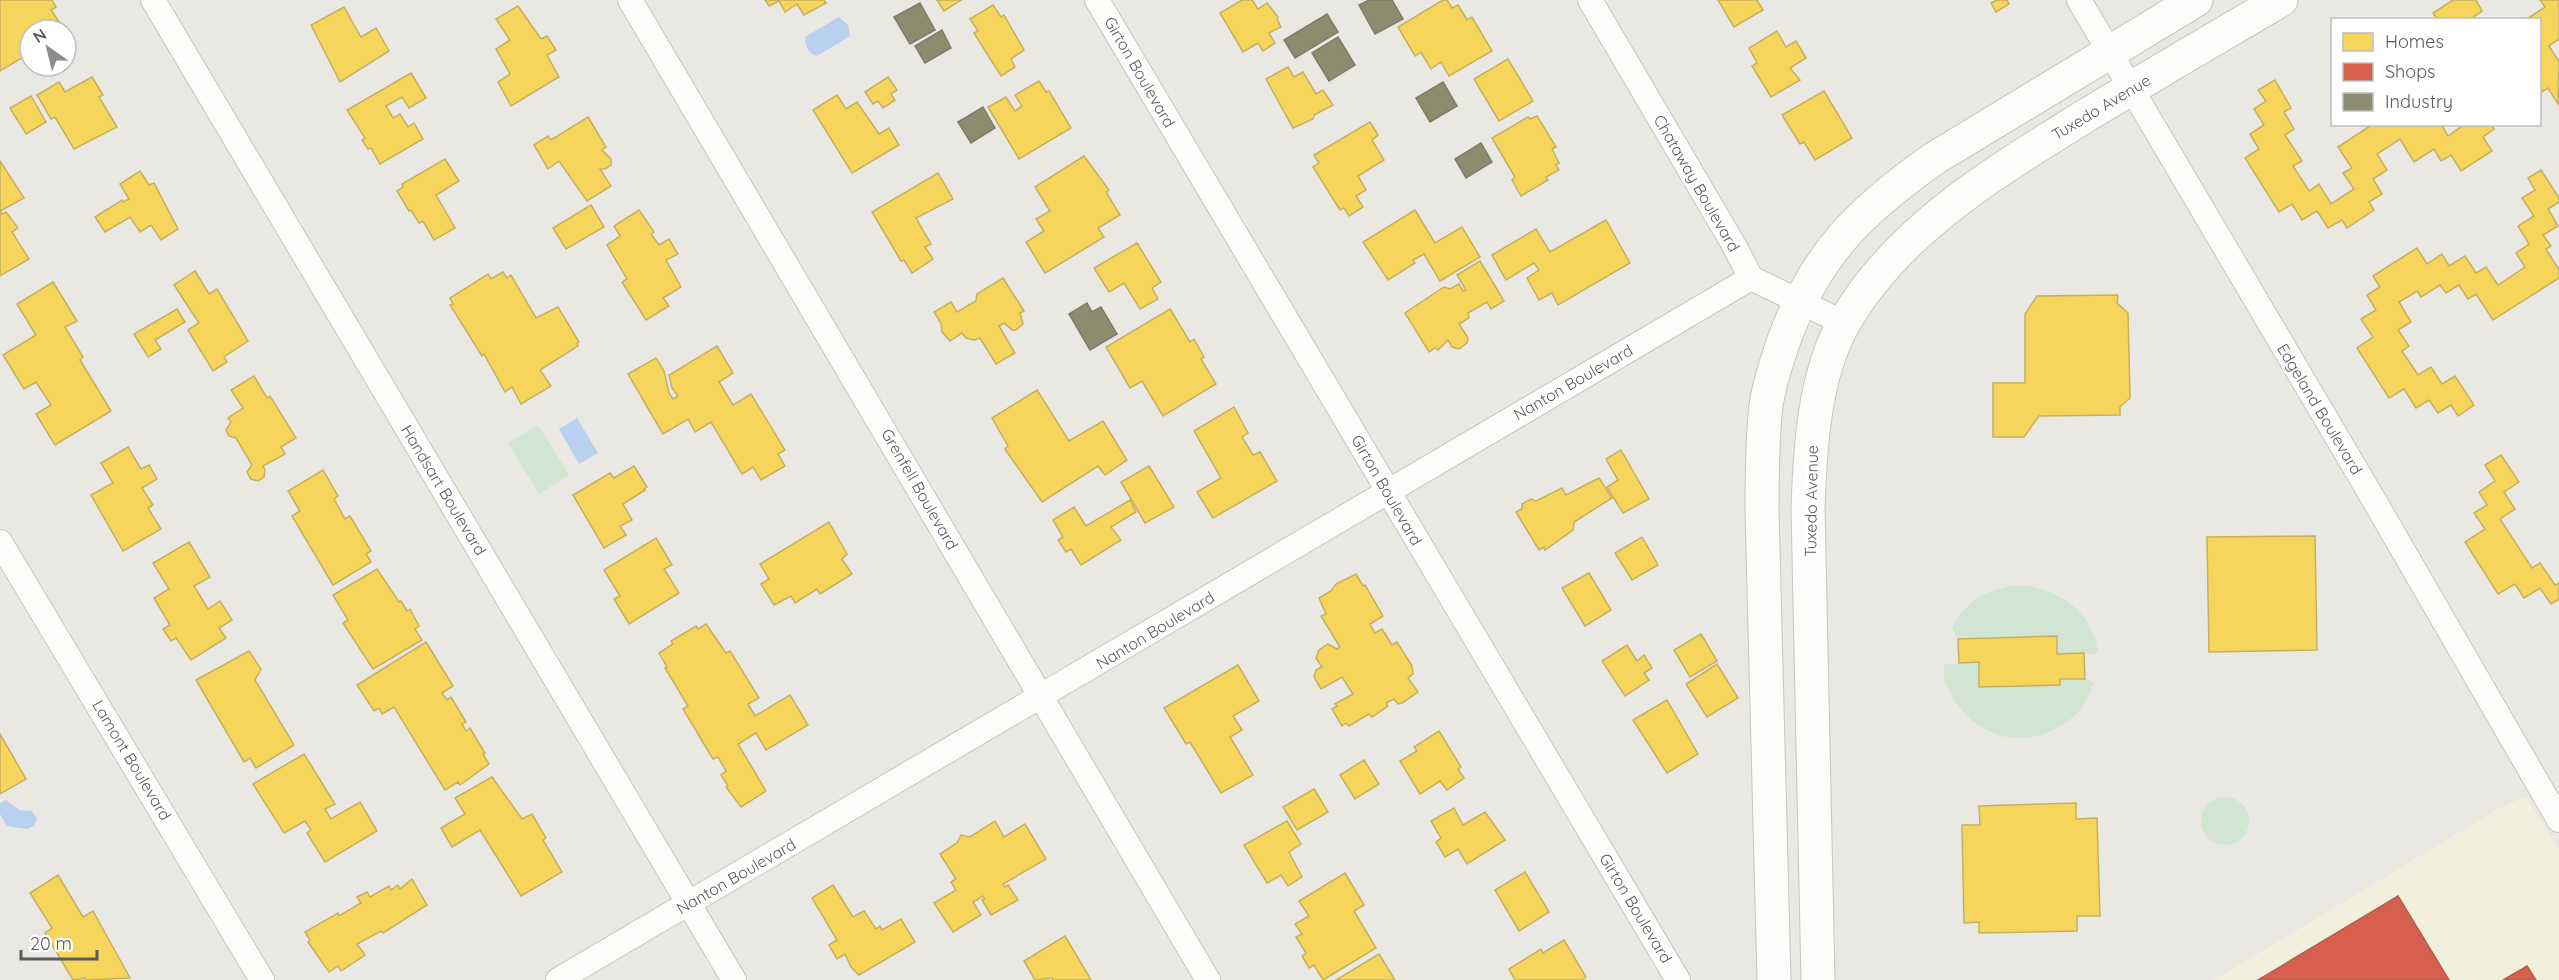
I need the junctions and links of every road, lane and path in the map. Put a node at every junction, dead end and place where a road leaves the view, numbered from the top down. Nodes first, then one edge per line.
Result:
1 (153, 0) edge
2 (630, 0) edge
3 (1097, 0) edge
4 (1590, 0) edge
5 (2079, 0) edge
6 (2196, 0) edge
7 (2281, 0) edge
8 (2108, 52) junction
9 (2130, 89) junction
10 (1751, 278) junction
11 (1799, 302) junction
12 (1844, 323) junction
13 (1388, 491) junction
14 (0, 542) edge
15 (1041, 697) junction
16 (2559, 820) edge
17 (689, 903) junction
18 (262, 980) edge
19 (558, 980) edge
20 (734, 980) edge
21 (1208, 980) edge
22 (1678, 980) edge
23 (1774, 980) edge
24 (1818, 980) edge

1 - 17 street, Handsart Boulevard
2 - 15 street, Grenfell Boulevard
3 - 13 street, Girton Boulevard
4 - 10 street, Chataway Boulevard
5 - 8 street, Edgeland Boulevard
6 - 8 main road
7 - 9 main road, Tuxedo Avenue
8 - 9 street, Edgeland Boulevard
8 - 11 main road
9 - 12 main road, Tuxedo Avenue
9 - 16 street, Edgeland Boulevard
10 - 11 street
10 - 13 street, Nanton Boulevard
11 - 12 street
11 - 23 main road
12 - 24 main road, Tuxedo Avenue
13 - 15 street, Nanton Boulevard
13 - 22 street, Girton Boulevard
14 - 18 street, Lamont Boulevard
15 - 17 street, Nanton Boulevard
15 - 21 street, Grenfell Boulevard
17 - 19 street, Nanton Boulevard
17 - 20 street, Handsart Boulevard

